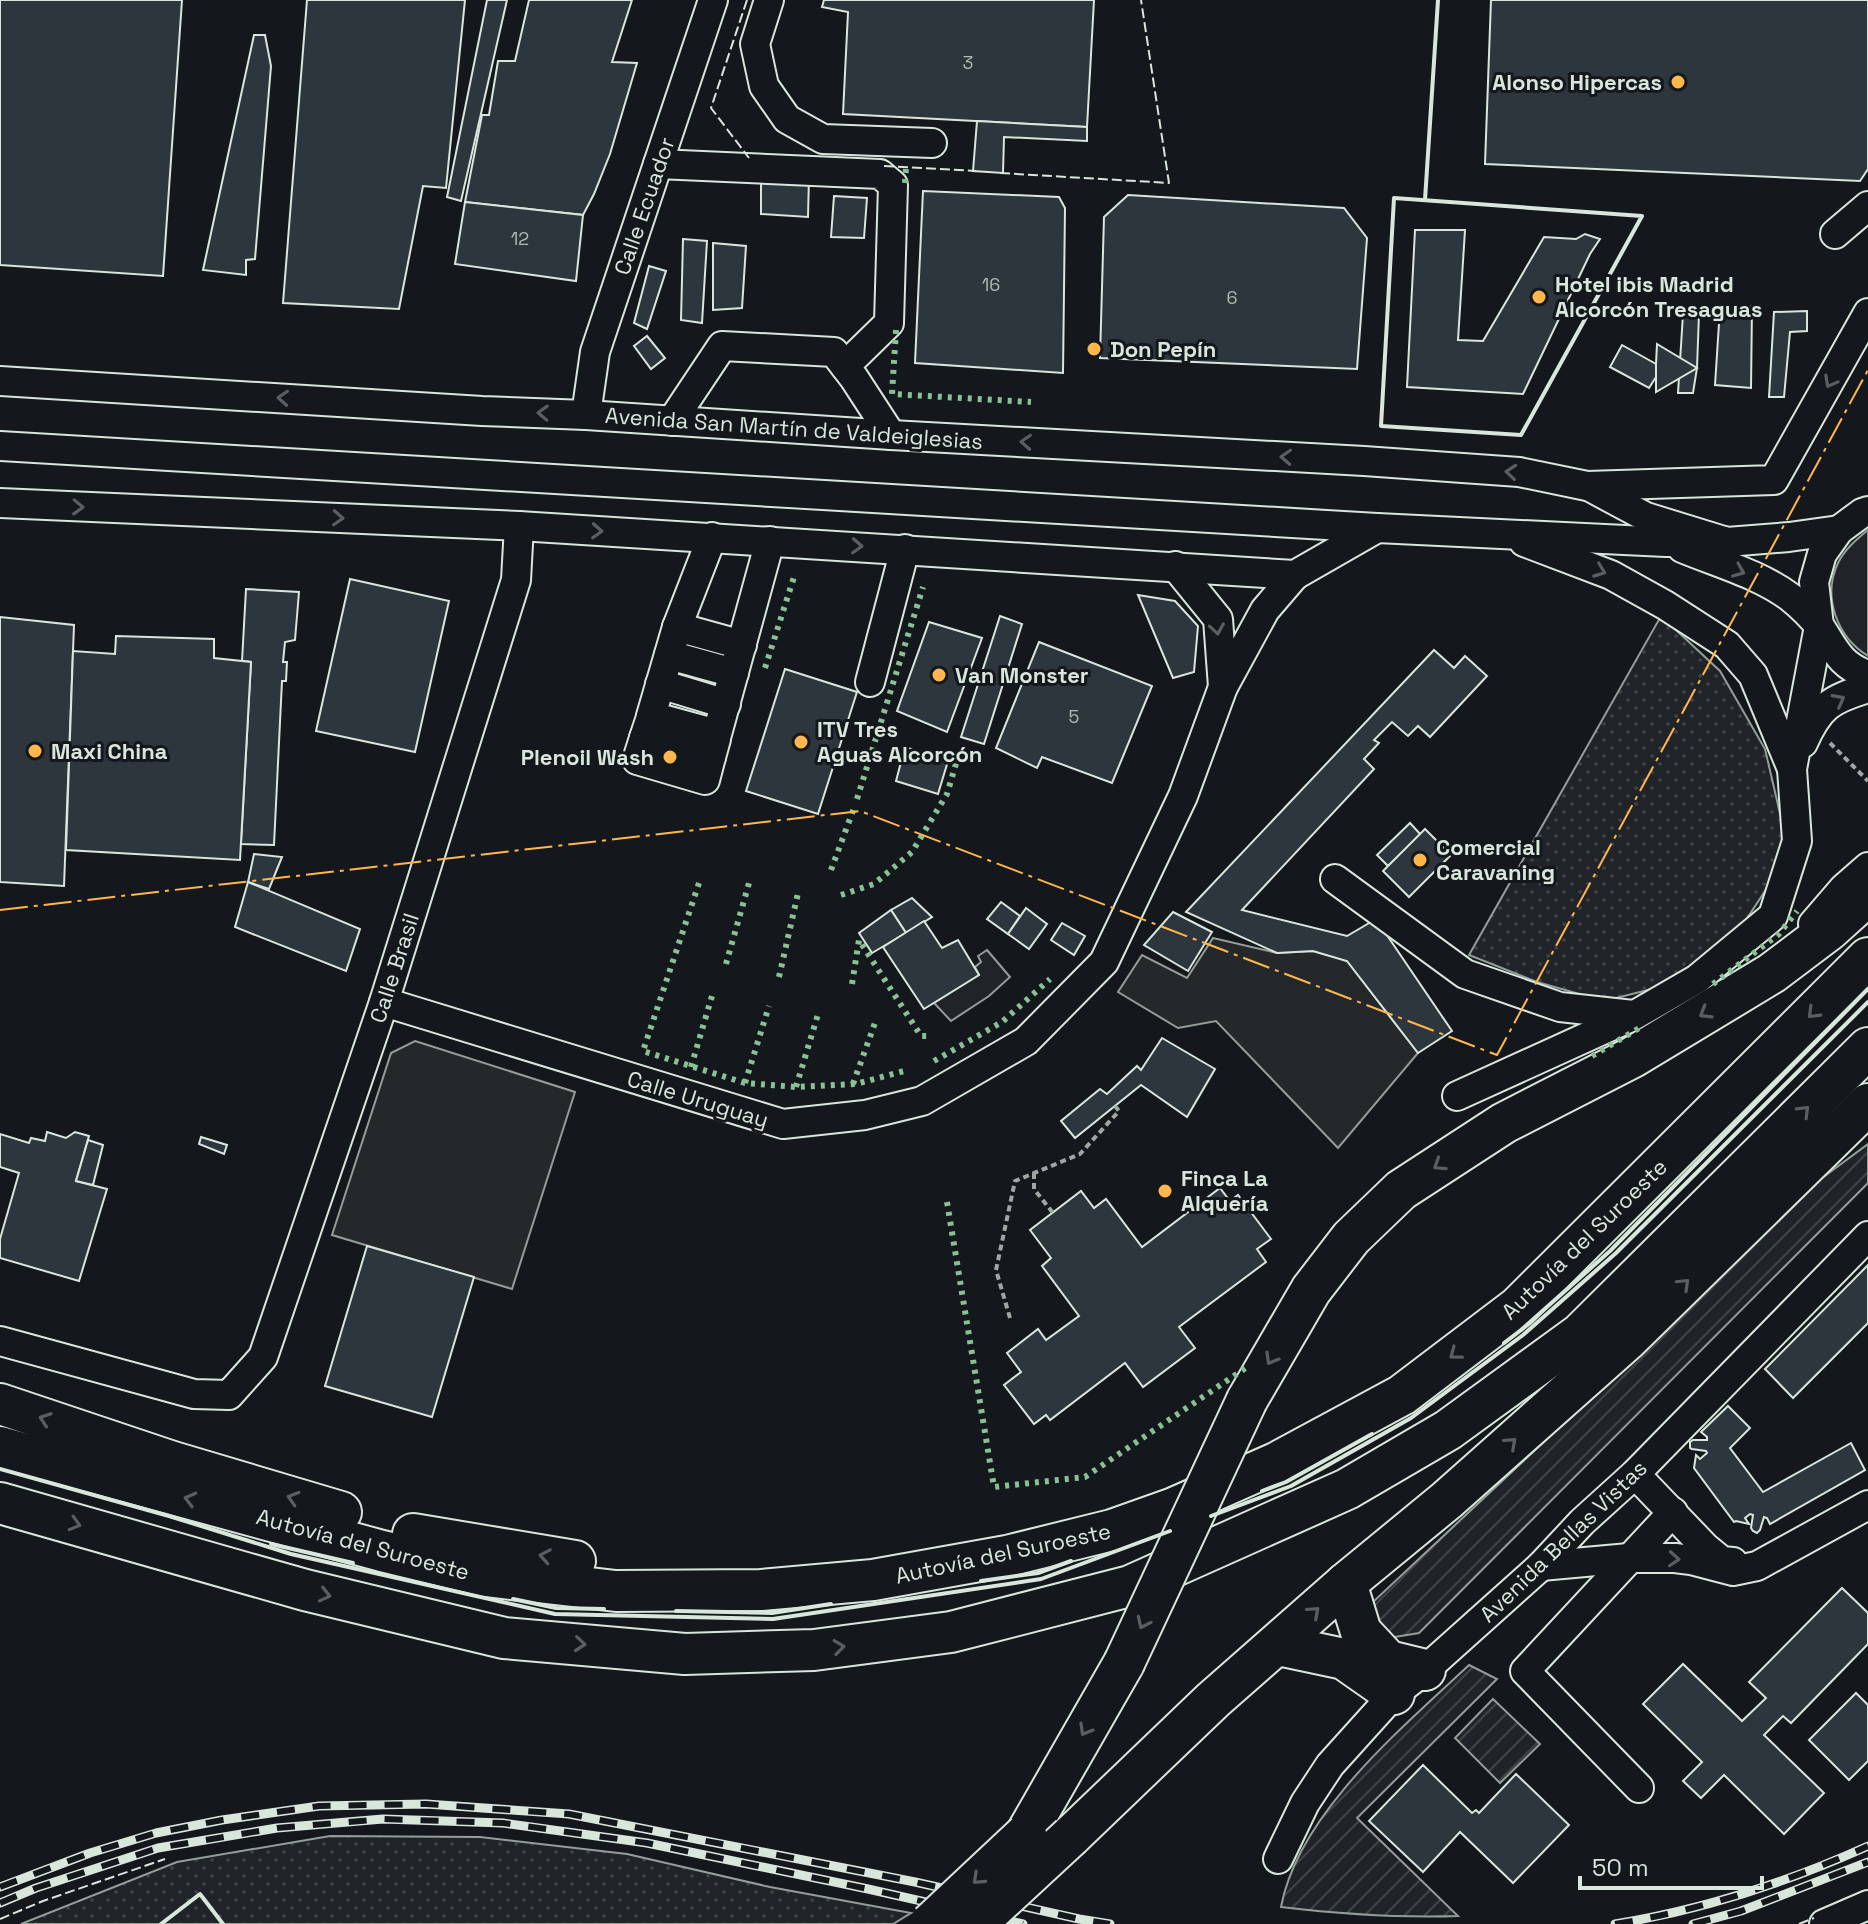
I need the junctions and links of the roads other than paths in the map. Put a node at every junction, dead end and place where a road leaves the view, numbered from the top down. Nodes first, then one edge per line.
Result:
1 (713, 0) edge
2 (769, 0) edge
3 (932, 143) dead end
4 (658, 164) junction
5 (1868, 206) edge
6 (1835, 234) dead end
7 (1868, 313) edge
8 (845, 366) junction
9 (0, 381) edge
10 (586, 415) junction
11 (672, 421) junction
12 (891, 435) junction
13 (0, 446) edge
14 (1587, 486) junction
15 (0, 503) edge
16 (1868, 511) edge
17 (519, 526) junction
18 (1377, 528) junction
19 (1839, 530) junction
20 (1501, 533) junction
21 (712, 537) junction
22 (770, 541) junction
23 (1666, 542) junction
24 (1727, 542) junction
25 (905, 549) junction
26 (1175, 566) junction
27 (1295, 575) junction
28 (1819, 626) junction
29 (677, 627) junction
30 (742, 645) junction
31 (669, 655) junction
32 (734, 673) junction
33 (1868, 675) edge
34 (870, 682) dead end
35 (660, 684) junction
36 (1223, 687) junction
37 (1868, 688) edge
38 (726, 704) junction
39 (648, 727) junction
40 (714, 745) junction
41 (1792, 769) junction
42 (1868, 867) edge
43 (1335, 879) dead end
44 (1868, 895) edge
45 (1868, 958) edge
46 (1772, 973) junction
47 (384, 1002) junction
48 (1633, 1016) junction
49 (1868, 1048) edge
50 (1457, 1096) dead end
51 (1868, 1104) edge
52 (1868, 1236) edge
53 (0, 1341) edge
54 (0, 1404) edge
55 (0, 1447) edge
56 (1635, 1474) junction
57 (0, 1503) edge
58 (1868, 1505) edge
59 (1673, 1512) junction
60 (1629, 1558) junction
61 (1541, 1566) junction
62 (1757, 1566) junction
63 (1346, 1583) junction
64 (761, 1590) junction
65 (1278, 1645) junction
66 (1425, 1670) junction
67 (1394, 1694) junction
68 (1639, 1788) dead end
69 (1278, 1859) dead end
70 (1868, 1905) edge
71 (930, 1924) edge
72 (976, 1924) edge
73 (1824, 1924) edge

1 - 4 street, Calle Ecuador
2 - 3 street
4 - 8 street
4 - 10 street, Calle Ecuador
5 - 6 street
7 -> 14 street, Avenida San Martín de Valdeiglesias
8 - 11 street
8 - 12 street
10 -> 9 street, Avenida San Martín de Valdeiglesias
10 - 11 street, Avenida San Martín de Valdeiglesias
11 - 12 street, Avenida San Martín de Valdeiglesias
14 -> 12 street, Avenida San Martín de Valdeiglesias
13 - 18 street
14 - 24 street, Avenida San Martín de Valdeiglesias
15 -> 17 street
16 - 19 street
17 -> 21 street
17 - 47 street, Calle Brasil
18 - 20 street
18 - 27 street
19 - 24 street, Avenida San Martín de Valdeiglesias
19 - 28 street
20 - 23 street
20 -> 41 street
21 - 22 street
21 - 29 street
22 -> 25 street
22 - 30 street
23 - 24 street
23 -> 28 street
25 - 26 street
25 - 34 street
26 - 27 street
26 -> 36 street, Calle Uruguay
27 - 36 street, Calle Uruguay
28 - 33 street
28 - 41 street
29 - 30 street
29 - 31 street
30 - 32 street
31 - 32 street
31 - 35 street
32 - 38 street
35 - 38 street
35 - 39 street
36 - 47 street, Calle Uruguay
41 -> 37 street
38 - 40 street
39 - 40 street
39 - 40 street
41 - 48 street
42 - 46 street
43 - 48 street
44 - 46 highway
45 -> 64 highway, Autovía del Suroeste
46 -> 71 highway, bridge
47 - 53 street, Calle Brasil
48 - 50 street
57 -> 49 highway
63 -> 51 highway
52 - 56 street, Avenida Bellas Vistas
64 -> 54 highway
64 -> 55 highway, Autovía del Suroeste
56 - 59 street
56 - 61 street, Avenida Bellas Vistas
58 - 62 street
59 - 60 street
59 - 62 street
60 - 61 street
60 -> 62 street
60 - 68 street
61 - 66 street, Avenida Bellas Vistas
65 -> 63 highway
63 - 66 highway
65 - 67 highway
65 - 72 highway, bridge
66 - 67 street, Avenida Bellas Vistas
67 - 69 street, Avenida Bellas Vistas
70 - 73 street

